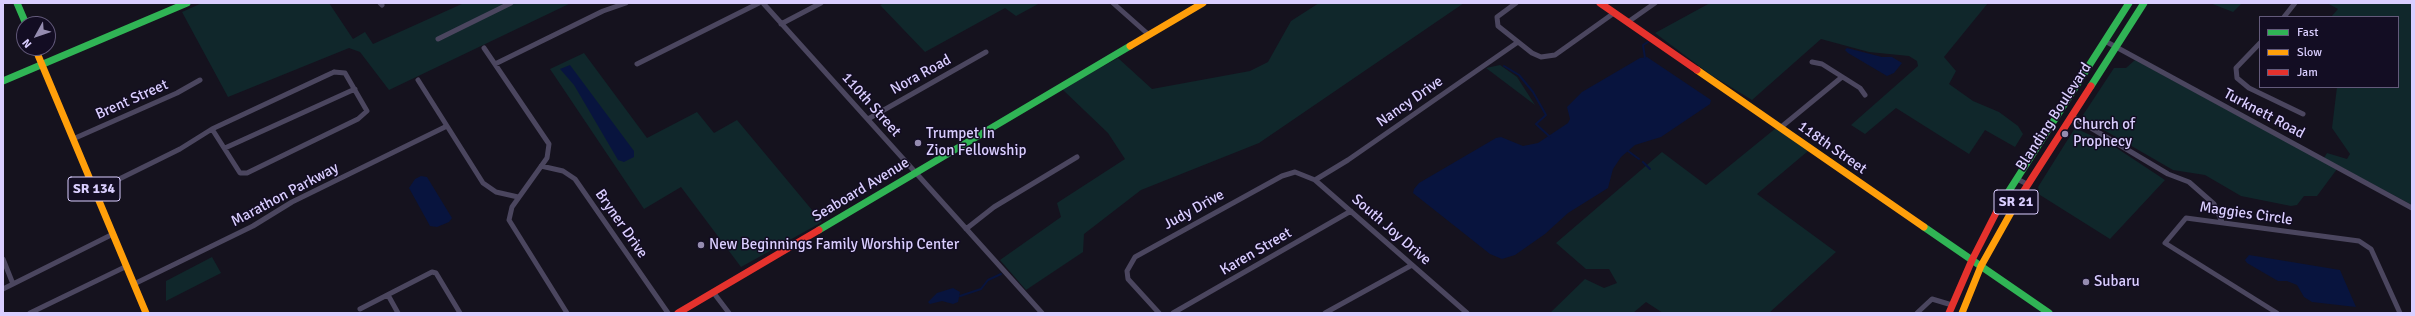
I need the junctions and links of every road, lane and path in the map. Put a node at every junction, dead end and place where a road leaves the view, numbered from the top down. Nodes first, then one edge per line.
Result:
1 (17, 3) edge
2 (187, 3) edge
3 (511, 3) edge
4 (626, 3) edge
5 (759, 3) edge
6 (763, 3) edge
7 (821, 3) edge
8 (1113, 3) edge
9 (1202, 3) edge
10 (1516, 3) edge
11 (1600, 3) edge
12 (1654, 3) edge
13 (2129, 3) edge
14 (2144, 3) edge
15 (2295, 3) edge
16 (1614, 13) junction
17 (23, 16) edge
18 (2285, 16) edge
19 (1628, 22) junction
20 (781, 24) junction
21 (1149, 35) junction
22 (438, 39) dead end
23 (2106, 41) junction
24 (1518, 42) junction
25 (2259, 45) edge
26 (2114, 47) junction
27 (484, 48) dead end
28 (986, 52) dead end
29 (39, 56) edge
30 (1812, 62) dead end
31 (42, 64) junction
32 (495, 64) junction
33 (637, 64) dead end
34 (1842, 77) junction
35 (200, 80) dead end
36 (418, 80) dead end
37 (3, 81) edge
38 (355, 89) junction
39 (1866, 95) dead end
40 (2070, 95) junction
41 (2062, 109) junction
42 (2303, 114) dead end
43 (2071, 116) junction
44 (868, 119) junction
45 (447, 126) junction
46 (1780, 128) junction
47 (212, 129) junction
48 (2062, 130) junction
49 (73, 139) junction
50 (225, 148) junction
51 (1077, 157) dead end
52 (541, 166) junction
53 (916, 172) junction
54 (1295, 172) joint
55 (2016, 179) junction
56 (1315, 180) junction
57 (2026, 184) junction
58 (95, 191) junction
59 (518, 197) junction
60 (2412, 208) edge
61 (1351, 211) junction
62 (2222, 222) junction
63 (966, 229) junction
64 (113, 234) junction
65 (3, 259) edge
66 (1972, 260) junction
67 (1412, 265) junction
68 (127, 266) junction
69 (1981, 266) junction
70 (13, 284) junction
71 (134, 284) junction
72 (3, 289) edge
73 (713, 292) junction
74 (388, 295) junction
75 (1952, 305) junction
76 (360, 310) dead end
77 (30, 313) edge
78 (146, 313) edge
79 (398, 313) edge
80 (460, 313) edge
81 (567, 313) edge
82 (668, 313) edge
83 (678, 313) edge
84 (729, 313) edge
85 (1042, 313) edge
86 (1157, 313) edge
87 (1173, 313) edge
88 (1325, 313) edge
89 (1467, 313) edge
90 (1917, 313) edge
91 (1949, 313) edge
92 (1962, 313) edge
93 (2049, 313) edge
94 (2277, 313) edge
95 (2400, 313) edge

1 - 17 main road
2 - 31 main road
3 - 22 street
4 - 32 street
5 - 33 street
6 - 20 street, 110th Street
7 - 20 street
8 - 21 street
9 - 21 main road, Seaboard Avenue
10 - 24 street
11 - 16 main road, 118th Street
12 - 19 street
13 - 23 main road, Blanding Boulevard / SR 21
14 - 26 main road, Blanding Boulevard / SR 21
15 - 18 street
16 - 19 main road, 118th Street
16 - 24 street
19 - 46 main road, 118th Street
20 - 44 street, 110th Street
21 - 53 main road, Seaboard Avenue
23 - 26 street, Turknett Road
23 - 40 main road, Blanding Boulevard / SR 21
24 - 56 street, Nancy Drive
25 - 42 street
26 - 43 main road, Blanding Boulevard / SR 21
26 - 60 street, Turknett Road
27 - 32 street
28 - 44 street, Nora Road
29 - 31 main road, SR 134
30 - 34 street
31 - 37 main road
31 - 49 main road, SR 134
32 - 52 street
34 - 39 street
34 - 46 street
35 - 49 street, Brent Street
36 - 45 street
38 - 47 street
38 - 50 street
38 - 50 street
40 - 41 main road, Blanding Boulevard / SR 21
40 - 43 main road
41 - 48 main road
41 - 55 main road, Blanding Boulevard / SR 21
43 - 48 main road, Blanding Boulevard / SR 21
43 - 62 street
44 - 53 street, 110th Street
45 - 59 street
45 - 71 street, Marathon Parkway
46 - 66 main road, 118th Street
47 - 50 street
47 - 58 street
48 - 57 main road, Blanding Boulevard / SR 21
49 - 58 main road, SR 134
51 - 63 street
52 - 59 street
52 - 82 street, Bryner Drive
53 - 63 street, 110th Street
53 - 73 main road, Seaboard Avenue
54 - 56 street, South Joy Drive
54 - 86 street, Judy Drive
55 - 57 street
55 - 66 main road, Blanding Boulevard / SR 21
56 - 61 street, South Joy Drive
57 - 69 main road, Blanding Boulevard / SR 21
58 - 64 main road, SR 134
59 - 81 street
61 - 67 street, South Joy Drive
61 - 87 street, Karen Street
62 - 94 street, Maggies Circle
62 - 95 street, Maggies Circle
63 - 85 street, 110th Street
64 - 68 main road, SR 134
64 - 70 street
65 - 70 street
66 - 69 main road, 118th Street
66 - 75 main road, Blanding Boulevard / SR 21
67 - 88 street
67 - 89 street, South Joy Drive
68 - 71 main road, SR 134
68 - 77 street
69 - 92 main road, Blanding Boulevard / SR 21
69 - 93 main road, 118th Street
70 - 72 street
71 - 78 main road, SR 134
73 - 83 main road, Seaboard Avenue
73 - 84 street
74 - 76 street
74 - 79 street
74 - 80 street
75 - 90 street
75 - 91 main road, Blanding Boulevard / SR 21

